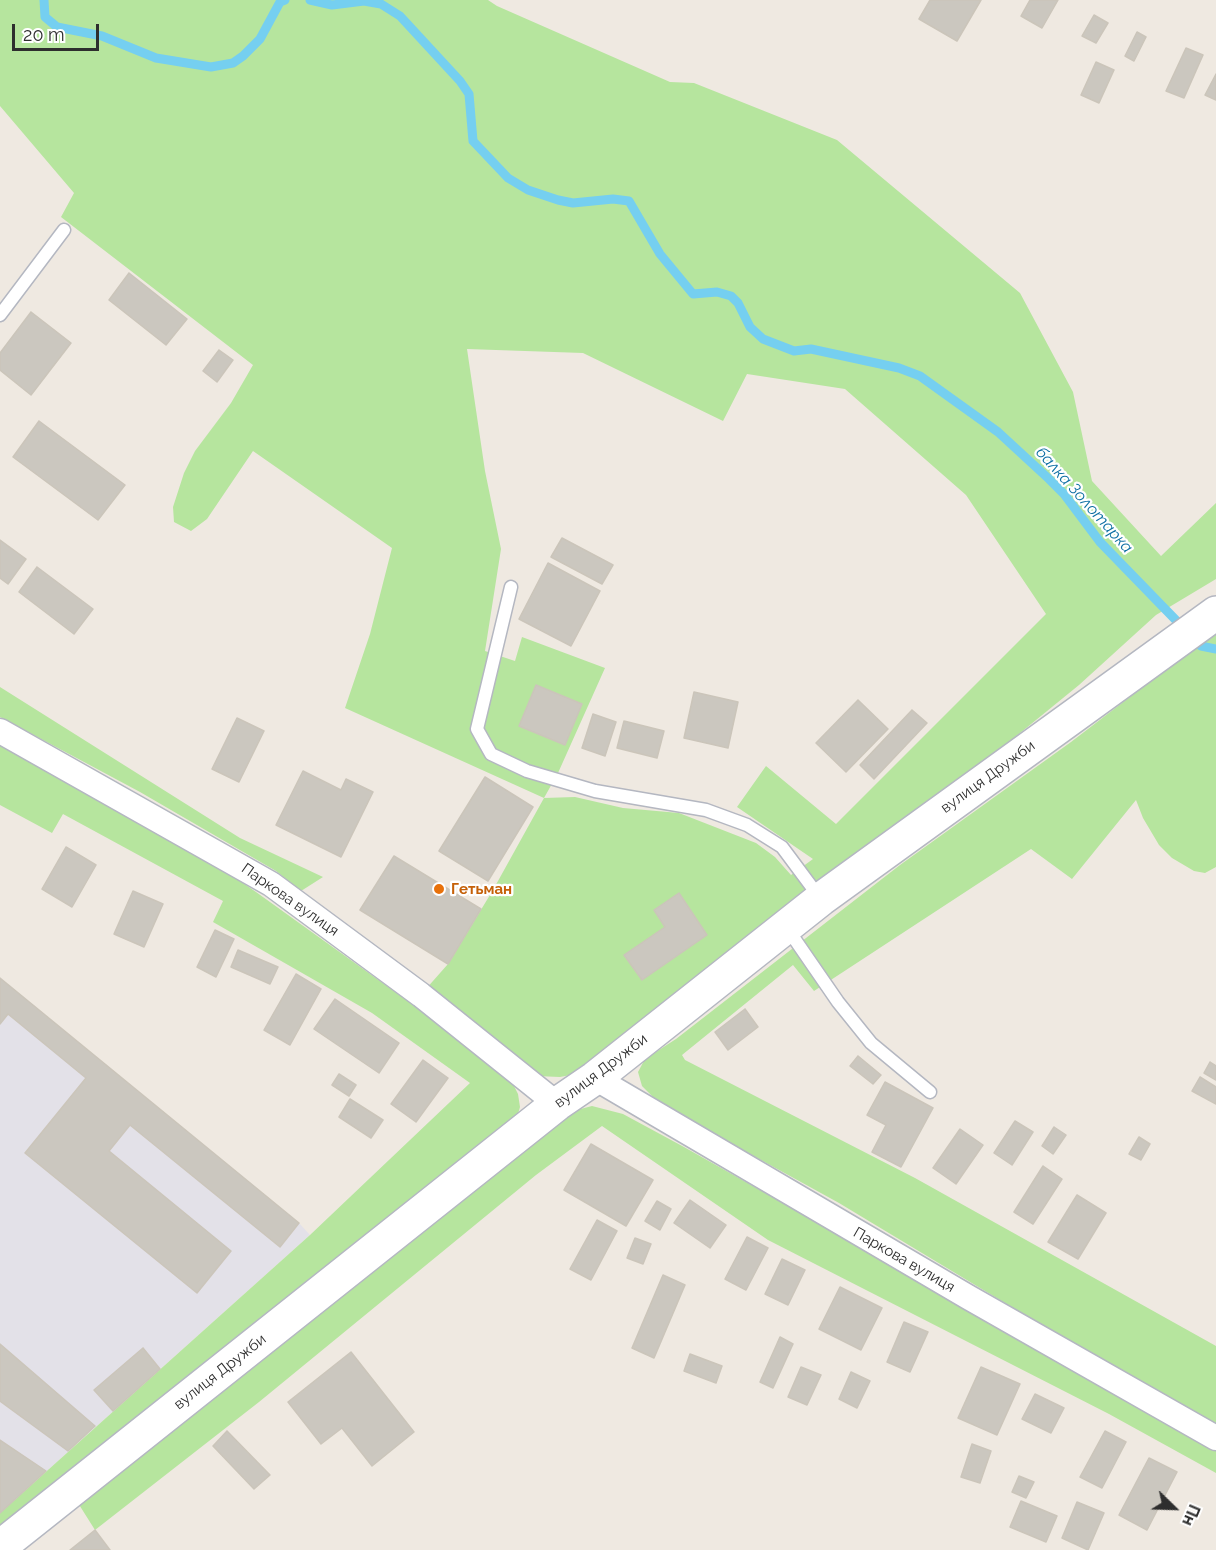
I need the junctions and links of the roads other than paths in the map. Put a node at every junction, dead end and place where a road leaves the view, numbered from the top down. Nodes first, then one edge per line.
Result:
1 (64, 230) dead end
2 (0, 315) edge
3 (510, 587) dead end
4 (1216, 613) edge
5 (0, 731) edge
6 (820, 899) junction
7 (786, 927) junction
8 (595, 1078) junction
9 (930, 1092) dead end
10 (557, 1104) junction
11 (1216, 1438) edge
12 (0, 1547) edge

1 - 2 lane
3 - 6 lane
4 - 6 street, вулиця Дружби
5 - 10 street, Паркова вулиця
6 - 7 street, вулиця Дружби
7 - 8 street, вулиця Дружби
7 - 9 lane
8 - 10 street, вулиця Дружби
8 - 11 street, Паркова вулиця
10 - 12 street, вулиця Дружби

